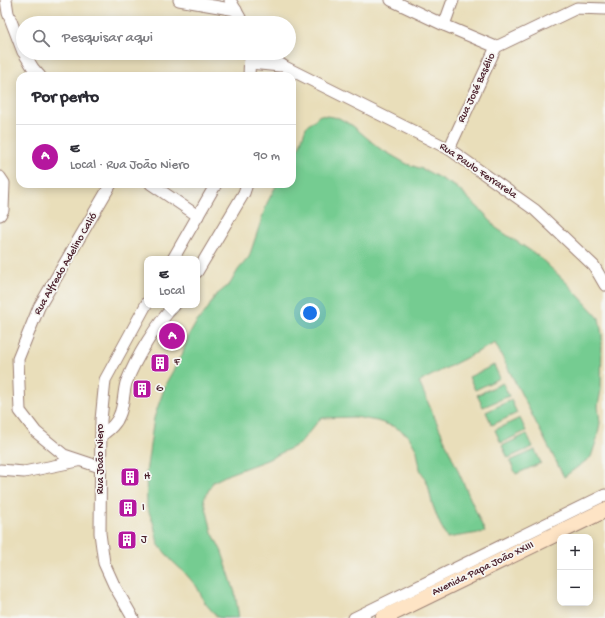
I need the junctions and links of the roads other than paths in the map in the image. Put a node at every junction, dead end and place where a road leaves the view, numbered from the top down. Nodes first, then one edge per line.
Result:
1 (6, 0) edge
2 (179, 0) edge
3 (230, 0) edge
4 (391, 0) edge
5 (453, 0) edge
6 (576, 4) edge
7 (605, 9) edge
8 (236, 10) junction
9 (239, 16) edge
10 (444, 25) junction
11 (16, 34) edge
12 (496, 47) junction
13 (28, 60) edge
14 (250, 60) edge
15 (258, 60) edge
16 (274, 60) edge
17 (285, 67) junction
18 (36, 72) edge
19 (249, 72) edge
20 (295, 72) edge
21 (296, 72) edge
22 (449, 149) junction
23 (0, 177) edge
24 (109, 188) edge
25 (157, 188) edge
26 (214, 188) edge
27 (246, 188) edge
28 (0, 215) edge
29 (198, 216) junction
30 (175, 256) edge
31 (200, 267) edge
32 (605, 285) edge
33 (144, 308) edge
34 (172, 308) edge
35 (101, 436) junction
36 (81, 461) junction
37 (100, 467) junction
38 (0, 470) edge
39 (605, 495) edge
40 (605, 510) edge
41 (133, 618) edge
42 (354, 618) edge
43 (383, 618) edge

1 - 11 street
2 - 8 street
3 - 8 street
4 - 10 street
5 - 10 street
6 - 7 street, Rua José Basélio
6 - 12 street, Rua José Basélio
8 - 9 street
10 - 12 street
12 - 22 street, Rua José Basélio
13 - 18 street
14 - 19 street
15 - 17 street, Rua Paulo Ferrarela
16 - 17 street, Rua Paulo Ferrarela
17 - 20 street, Rua Paulo Ferrarela
21 - 22 street, Rua Paulo Ferrarela
22 - 32 street, Rua Paulo Ferrarela
23 - 28 street
24 - 36 street, Rua Alfredo Adelino Calió
25 - 29 street
26 - 29 street
27 - 31 street
29 - 30 street
33 - 35 street, Rua João Niero
34 - 35 street
35 - 37 street, Rua João Niero
36 - 37 street, Rua Alfredo Adelino Calió
36 - 38 street
37 - 41 street, Rua João Niero
39 - 42 street
40 - 43 main road, Avenida Papa João XXIII

